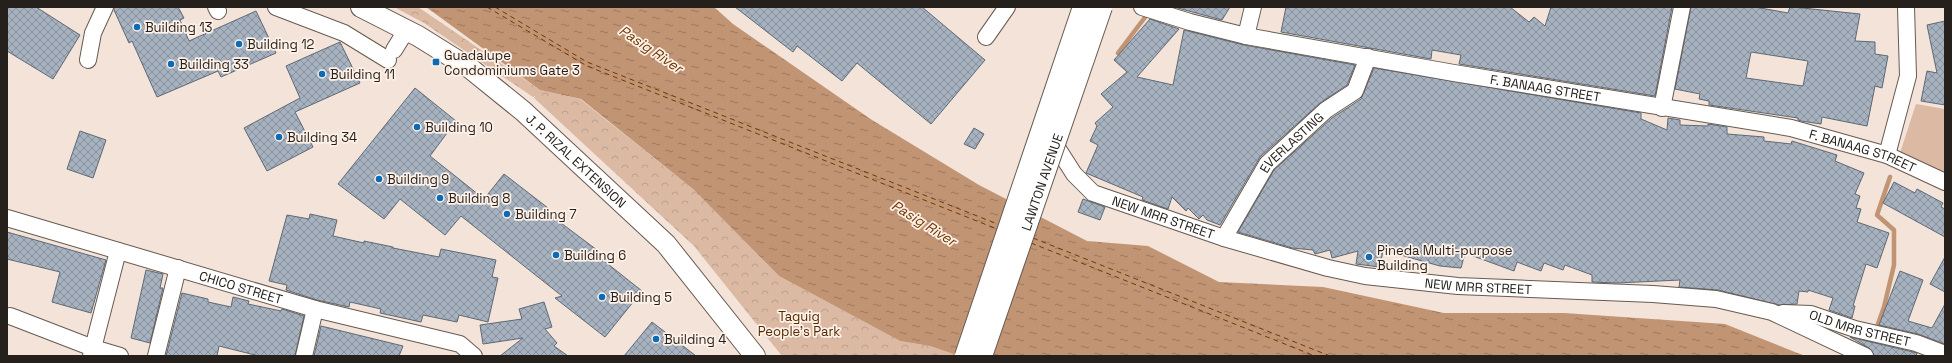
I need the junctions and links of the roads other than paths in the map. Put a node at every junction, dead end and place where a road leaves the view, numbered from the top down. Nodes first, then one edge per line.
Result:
1 (105, 7) edge
2 (276, 7) edge
3 (361, 7) edge
4 (1007, 7) edge
5 (1083, 7) edge
6 (1101, 7) edge
7 (1253, 7) edge
8 (1682, 7) edge
9 (1906, 7) edge
10 (1148, 9) edge
11 (407, 29) junction
12 (1246, 36) junction
13 (986, 37) dead end
14 (1368, 57) junction
15 (88, 60) dead end
16 (1053, 89) junction
17 (1074, 96) junction
18 (1662, 108) junction
19 (1056, 148) junction
20 (1887, 155) junction
21 (1945, 182) edge
22 (7, 218) edge
23 (1224, 238) junction
24 (118, 251) junction
25 (178, 268) junction
26 (315, 308) junction
27 (1772, 312) junction
28 (10, 316) dead end
29 (92, 352) edge
30 (1945, 354) edge
31 (120, 356) edge
32 (156, 356) edge
33 (304, 356) edge
34 (474, 356) edge
35 (755, 356) edge
36 (965, 356) edge
37 (982, 356) edge
38 (1865, 356) edge

1 - 15 street
2 - 11 street
3 - 11 main road, J. P. RIZAL EXTENSION
4 - 13 street
5 - 36 main road, LAWTON AVENUE, bridge
6 - 16 street
6 - 17 street
6 - 37 main road, LAWTON AVENUE, bridge
7 - 12 street
8 - 18 street
9 - 20 street
10 - 12 street, F. BANAAG STREET
11 - 35 main road, J. P. RIZAL EXTENSION
12 - 14 street, F. BANAAG STREET
14 - 18 street, F. BANAAG STREET
14 - 23 street, EVERLASTING
16 - 17 street
16 - 19 street
17 - 19 street
18 - 20 street, F. BANAAG STREET
19 - 23 street, NEW MRR STREET
20 - 21 street, F. BANAAG STREET
22 - 24 street, CHICO STREET
23 - 27 street, NEW MRR STREET
24 - 25 street, CHICO STREET
24 - 29 street
25 - 26 street, CHICO STREET
25 - 32 street
26 - 33 street
26 - 34 street, CHICO STREET
27 - 30 street, OLD MRR STREET
27 - 38 street, NEW MRR STREET
28 - 29 street
29 - 31 street

